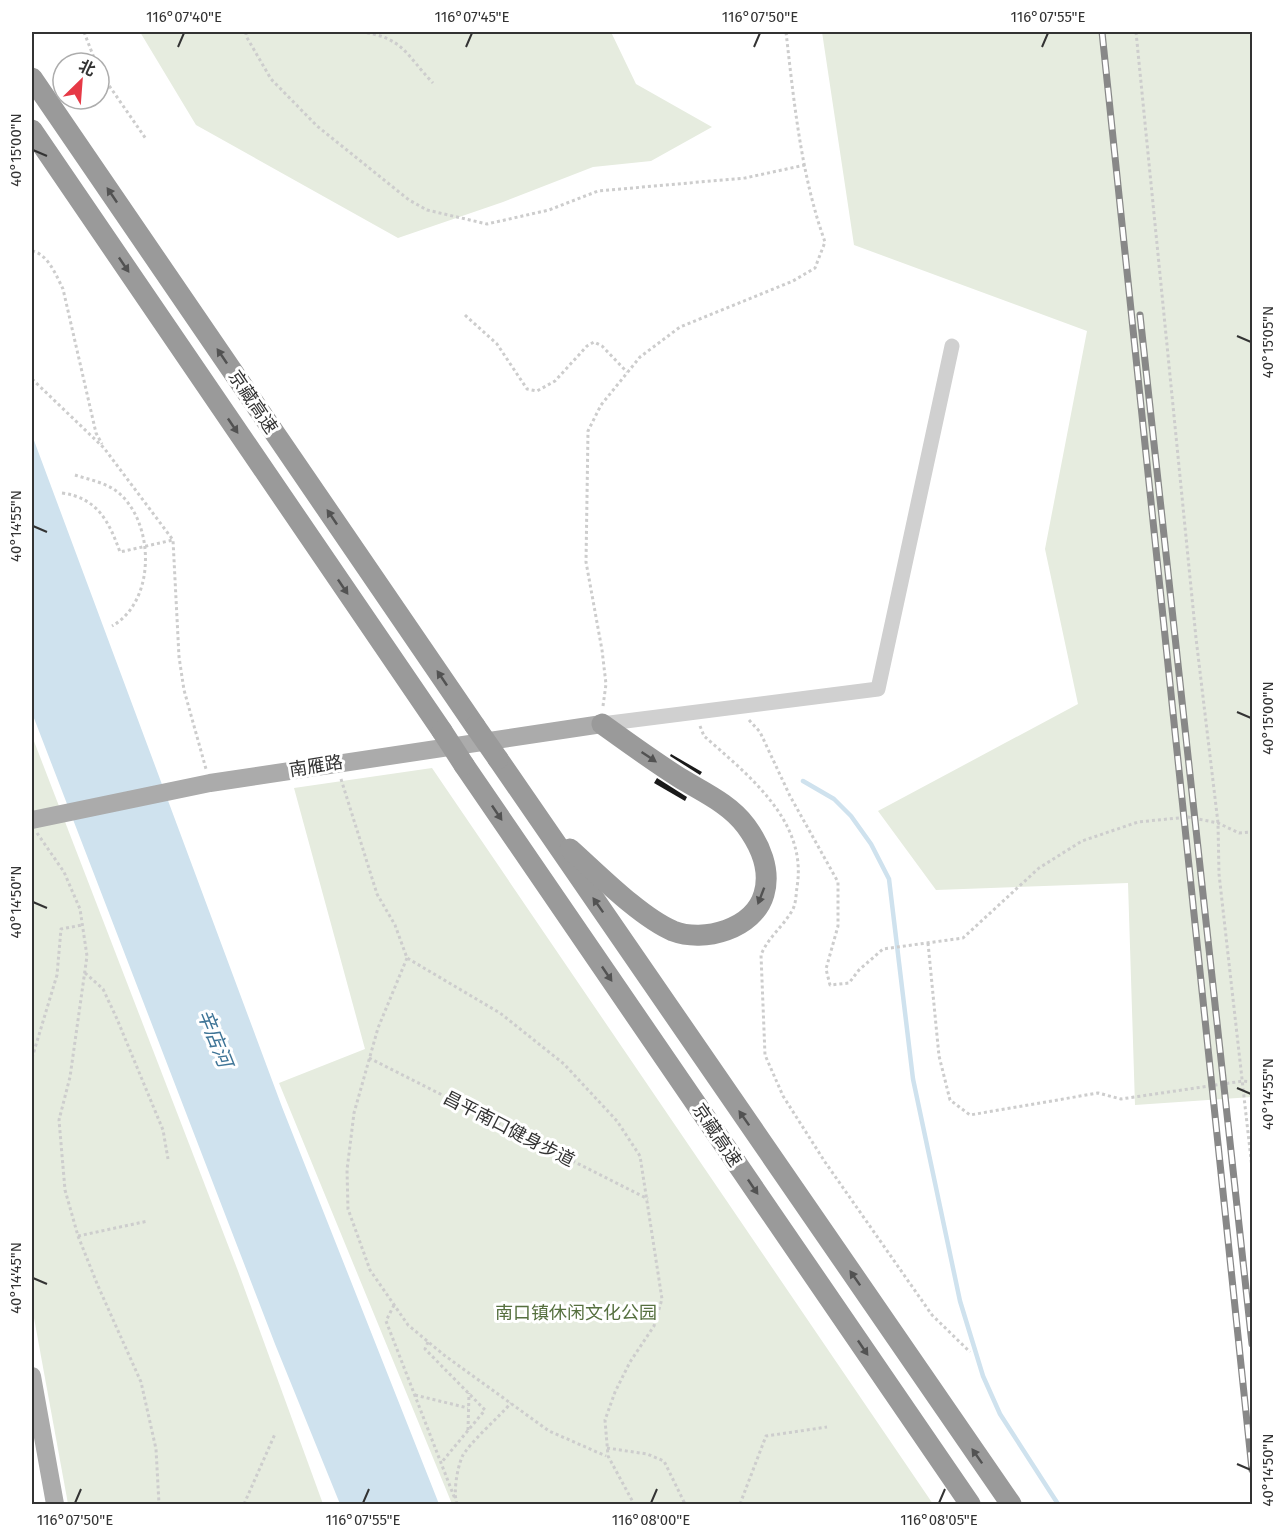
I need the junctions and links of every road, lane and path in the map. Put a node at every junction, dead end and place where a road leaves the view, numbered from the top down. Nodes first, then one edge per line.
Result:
1 (84, 32) edge
2 (246, 32) edge
3 (361, 32) edge
4 (786, 32) edge
5 (1136, 32) edge
6 (91, 51) edge
7 (32, 78) edge
8 (433, 83) dead end
9 (111, 89) edge
10 (32, 130) edge
11 (146, 139) dead end
12 (805, 165) junction
13 (32, 251) edge
14 (465, 315) dead end
15 (952, 346) dead end
16 (627, 372) junction
17 (32, 379) edge
18 (104, 448) junction
19 (75, 475) dead end
20 (62, 493) dead end
21 (173, 540) junction
22 (144, 548) junction
23 (112, 626) dead end
24 (739, 708) junction
25 (694, 713) junction
26 (602, 724) junction
27 (336, 762) junction
28 (210, 783) junction
29 (1218, 823) junction
30 (33, 825) edge
31 (544, 827) junction
32 (1252, 832) edge
33 (83, 925) junction
34 (928, 943) junction
35 (408, 958) junction
36 (85, 974) junction
37 (32, 1058) edge
38 (369, 1058) junction
39 (1243, 1081) junction
40 (1252, 1082) edge
41 (168, 1160) dead end
42 (1252, 1168) edge
43 (648, 1199) junction
44 (148, 1221) dead end
45 (78, 1236) junction
46 (394, 1305) junction
47 (428, 1342) junction
48 (970, 1352) dead end
49 (32, 1376) edge
50 (468, 1393) junction
51 (415, 1395) junction
52 (511, 1403) junction
53 (468, 1408) junction
54 (826, 1427) dead end
55 (468, 1431) junction
56 (275, 1434) dead end
57 (607, 1448) junction
58 (608, 1456) junction
59 (441, 1463) junction
60 (455, 1499) junction
61 (55, 1504) edge
62 (159, 1504) edge
63 (244, 1504) edge
64 (457, 1504) edge
65 (634, 1504) edge
66 (685, 1504) edge
67 (740, 1504) edge
68 (970, 1504) edge
69 (1011, 1504) edge

1 - 6 path
2 - 12 path
3 - 8 path
4 - 12 path
5 - 29 path
31 -> 7 highway, 京藏高速, bridge
9 - 11 path
10 -> 68 highway, 京藏高速, bridge
12 - 16 path
13 - 18 path
14 - 16 path
15 - 24 street
16 - 26 path
17 - 18 path
18 - 21 path
19 - 22 path
20 - 22 path
21 - 22 path
21 - 28 path
22 - 23 path
24 - 25 street
24 - 34 path
25 - 26 street
25 - 48 path
26 - 27 main road, 南雁路
26 -> 31 highway
27 - 28 main road, 南雁路
27 - 35 path
28 - 30 main road, 南雁路
29 - 32 path
29 - 34 path
29 - 39 path
30 - 33 path
69 -> 31 highway, 京藏高速
33 - 36 path
33 - 37 path
34 - 39 path
35 - 38 path
35 - 43 path
36 - 41 path
36 - 45 path
38 - 43 path, 昌平南口健身步道
38 - 46 path
39 - 40 path
39 - 42 path
43 - 57 path
44 - 45 path
45 - 62 path
46 - 47 path
46 - 51 path
47 - 50 path
47 - 52 path
49 - 61 main road
50 - 53 path
50 - 55 path
51 - 53 path
51 - 59 path
52 - 58 path
52 - 60 path
53 - 55 path
54 - 67 path
55 - 59 path
56 - 63 path
57 - 58 path
57 - 66 path
58 - 65 path
59 - 60 path
60 - 64 path

